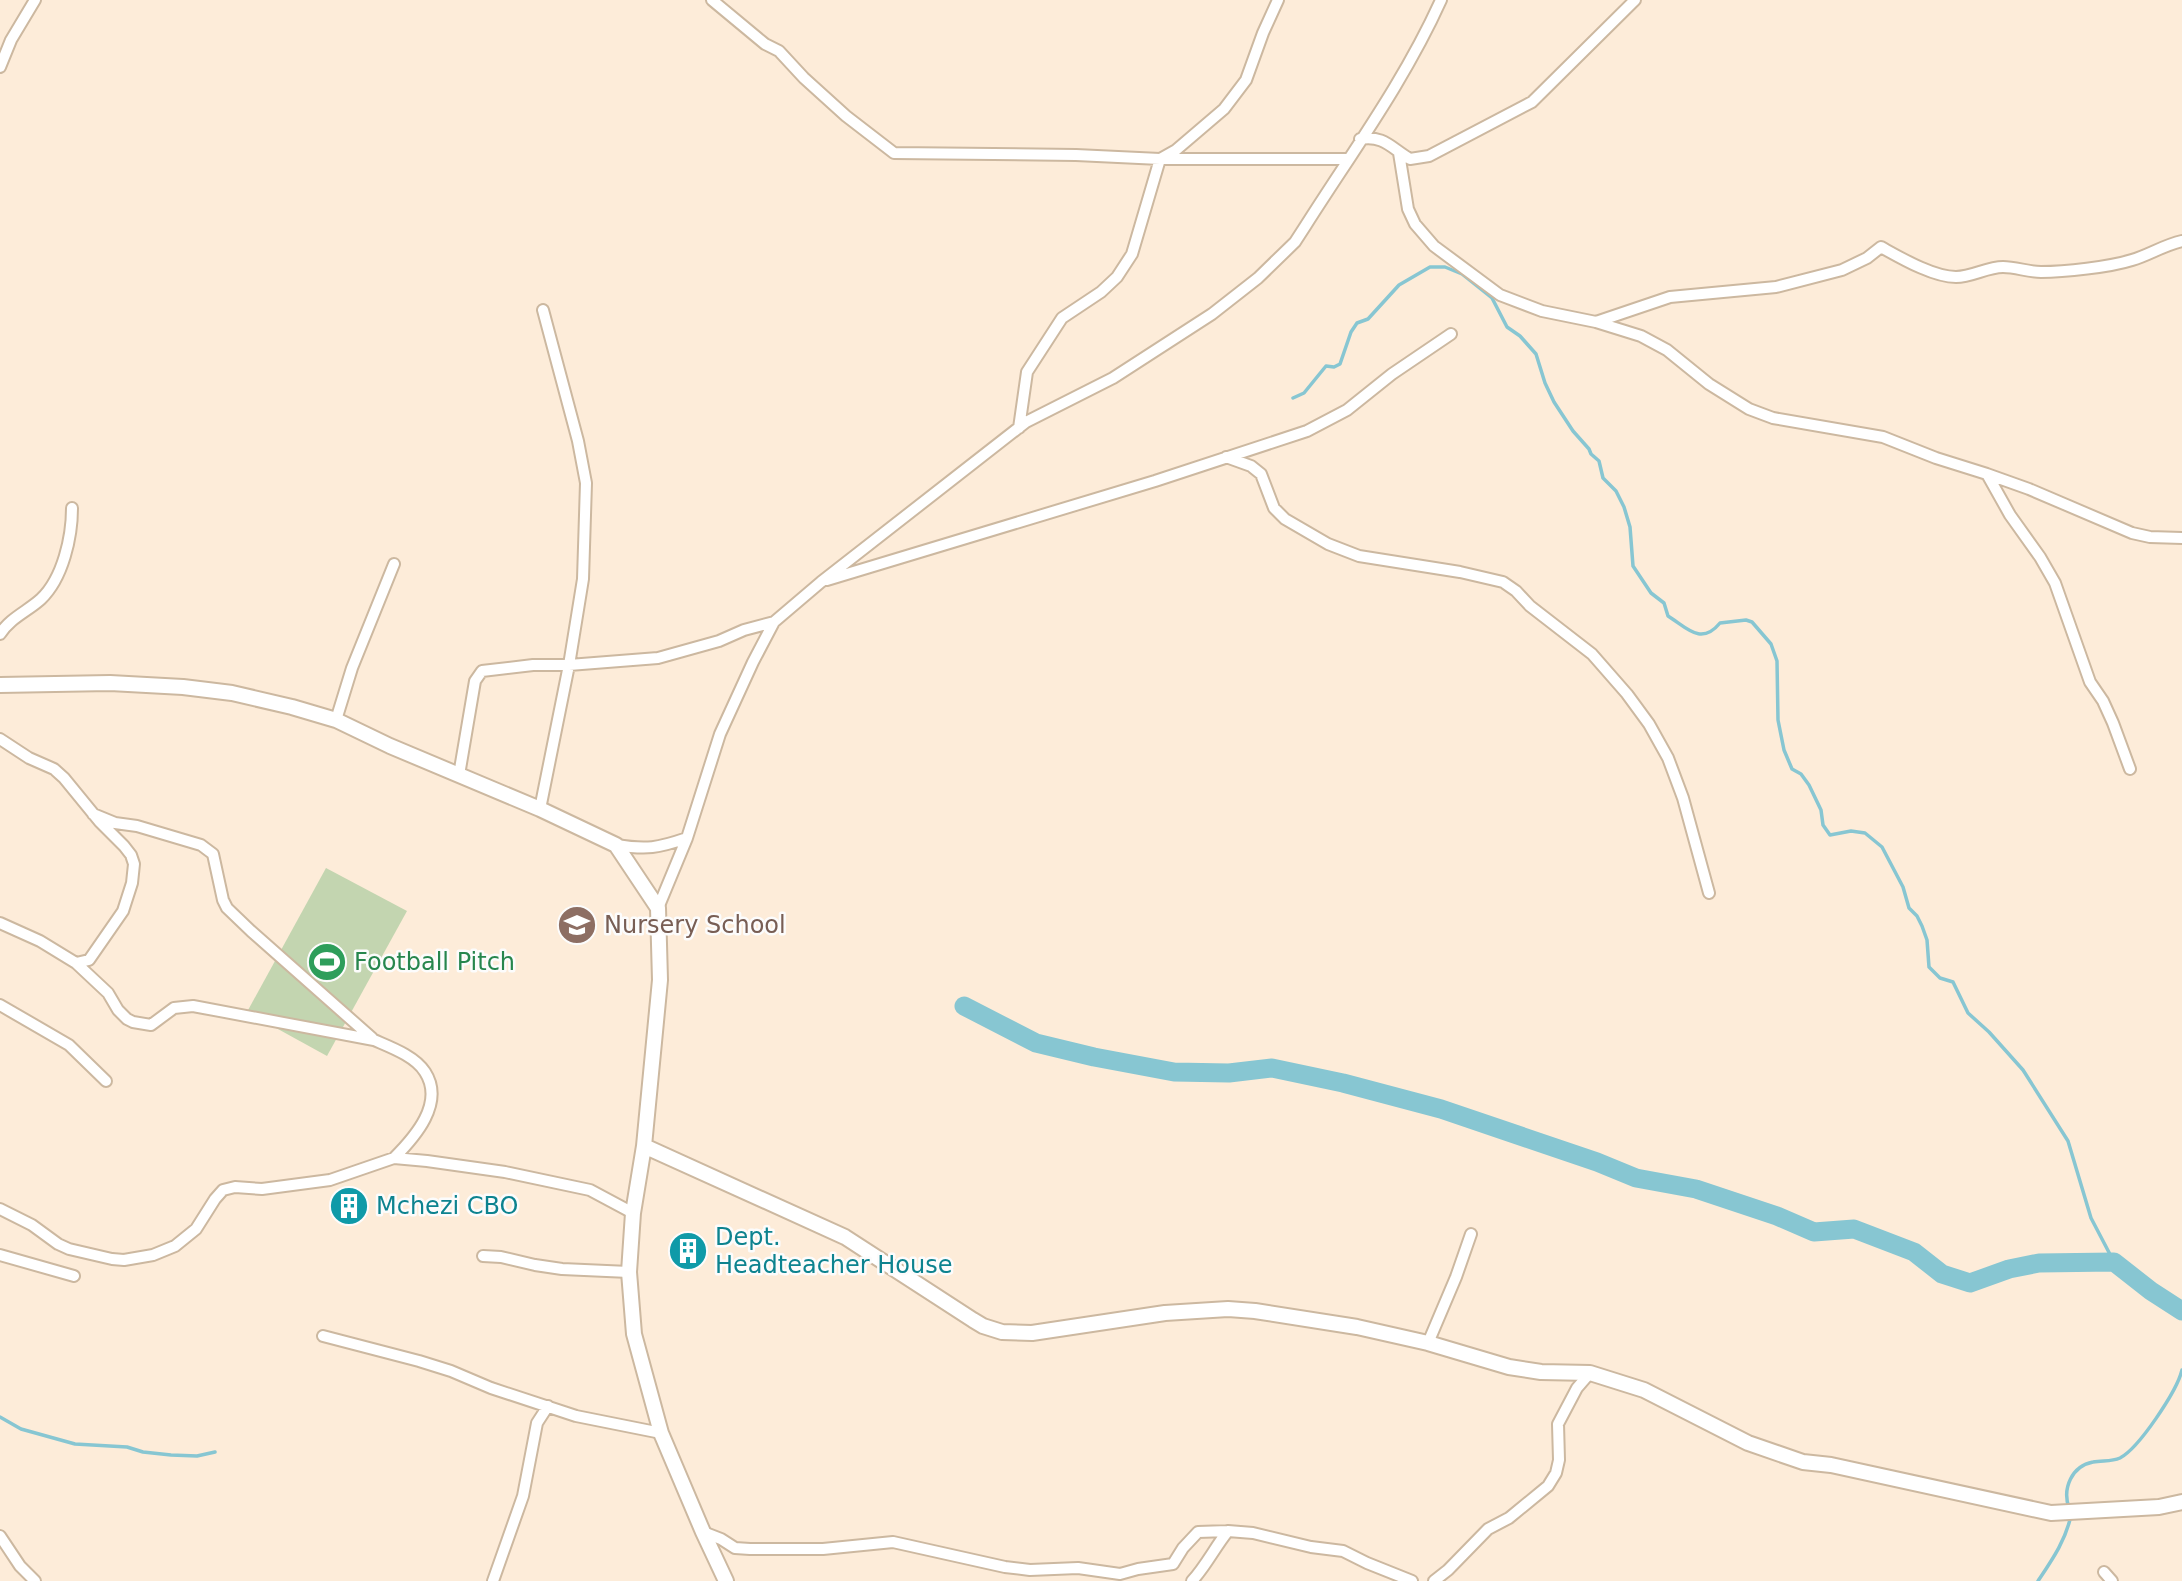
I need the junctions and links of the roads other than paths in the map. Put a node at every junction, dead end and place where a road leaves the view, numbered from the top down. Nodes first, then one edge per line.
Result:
1 (35, 0) edge
2 (712, 0) edge
3 (1278, 0) edge
4 (1441, 0) edge
5 (1635, 0) edge
6 (0, 66) edge
7 (1360, 139) junction
8 (1399, 153) junction
9 (1160, 159) junction
10 (1348, 159) junction
11 (2182, 240) edge
12 (543, 310) dead end
13 (1597, 323) junction
14 (1451, 334) dead end
15 (1019, 428) junction
16 (1226, 457) junction
17 (1987, 474) junction
18 (72, 508) dead end
19 (2182, 538) edge
20 (394, 564) dead end
21 (821, 582) junction
22 (774, 622) junction
23 (0, 634) edge
24 (569, 665) junction
25 (0, 685) edge
26 (336, 720) junction
27 (0, 740) edge
28 (2130, 769) dead end
29 (459, 775) junction
30 (540, 809) junction
31 (93, 814) junction
32 (687, 838) junction
33 (616, 845) junction
34 (1709, 893) dead end
35 (658, 908) junction
36 (0, 923) edge
37 (76, 963) junction
38 (0, 1005) edge
39 (374, 1040) junction
40 (106, 1081) dead end
41 (644, 1146) junction
42 (394, 1158) junction
43 (0, 1209) edge
44 (633, 1213) junction
45 (1471, 1234) dead end
46 (0, 1255) edge
47 (483, 1256) dead end
48 (629, 1272) junction
49 (74, 1276) dead end
50 (323, 1336) dead end
51 (1428, 1343) junction
52 (1590, 1373) junction
53 (548, 1406) junction
54 (661, 1433) junction
55 (2182, 1502) edge
56 (1228, 1531) junction
57 (703, 1532) junction
58 (0, 1536) edge
59 (1120, 1574) junction
60 (1047, 1576) edge
61 (35, 1581) edge
62 (493, 1581) edge
63 (726, 1581) edge
64 (1132, 1581) edge
65 (1192, 1581) edge
66 (1412, 1581) edge
67 (1434, 1581) edge

1 - 6 street
2 - 9 street
3 - 9 street
4 - 7 street
5 - 8 street
7 - 8 street
7 - 10 street
8 - 13 street
9 - 10 street
9 - 15 street
10 - 15 street
11 - 13 street
12 - 24 street
13 - 17 street
14 - 16 street
15 - 21 street
16 - 21 street
16 - 34 street
17 - 19 street
17 - 28 street
18 - 23 street
20 - 26 street
21 - 22 street
22 - 24 street
22 - 32 street
24 - 29 street
24 - 30 street
25 - 26 street
26 - 29 street
27 - 31 street
29 - 30 street
30 - 33 street
31 - 37 street
31 - 39 street
32 - 33 street
32 - 35 street
33 - 35 street
35 - 41 street
36 - 37 street
37 - 39 street
38 - 40 street
39 - 42 street
41 - 44 street
41 - 51 street
42 - 43 street
42 - 44 street
44 - 48 street
45 - 51 street
46 - 49 street
47 - 48 street
48 - 54 street
50 - 53 street
51 - 52 street
52 - 55 street
52 - 67 street
53 - 54 street
53 - 62 street
54 - 57 street
56 - 59 street
56 - 65 street
56 - 66 street
57 - 60 street
57 - 63 street
58 - 61 street
59 - 60 street
59 - 64 street

